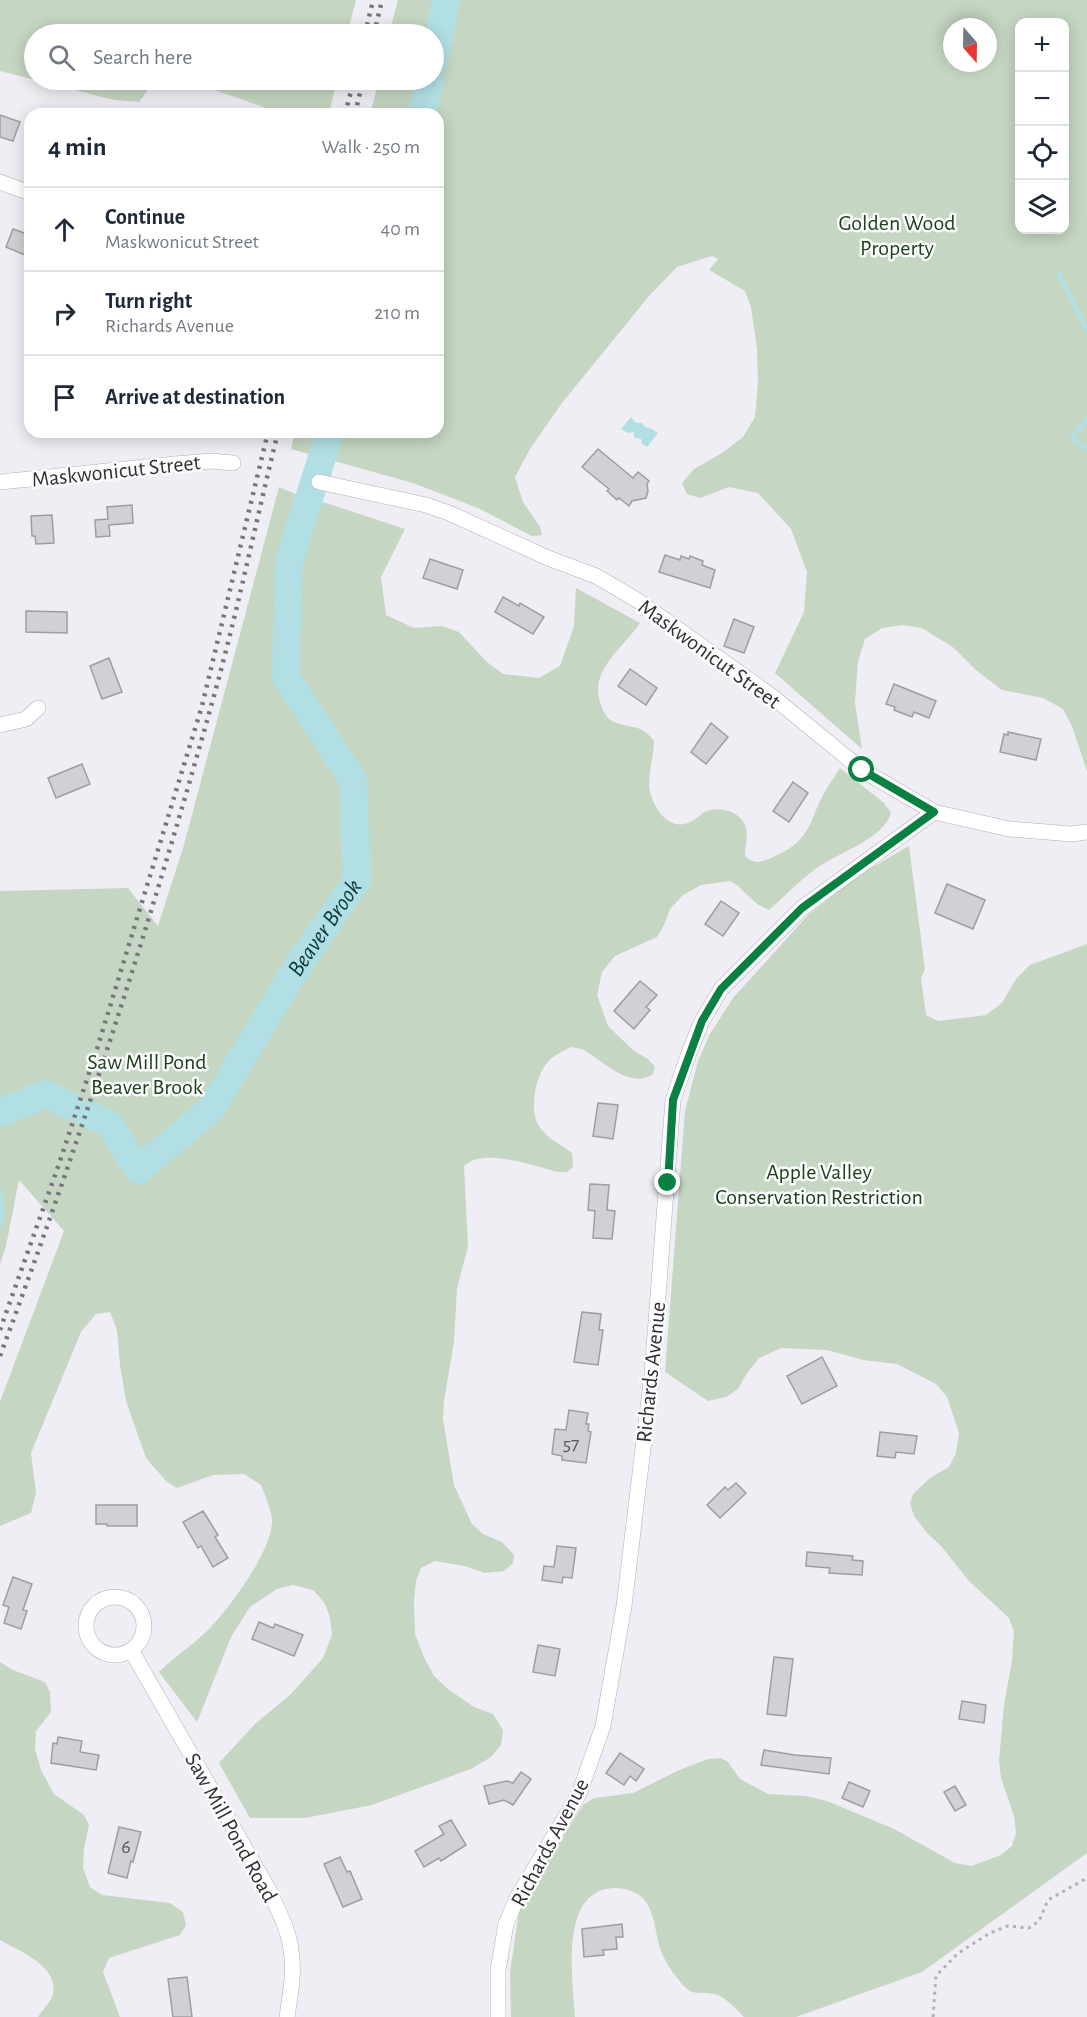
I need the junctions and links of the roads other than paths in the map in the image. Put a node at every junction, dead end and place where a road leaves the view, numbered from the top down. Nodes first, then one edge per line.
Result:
1 (0, 182) edge
2 (24, 191) edge
3 (233, 463) dead end
4 (0, 482) edge
5 (319, 482) dead end
6 (38, 708) dead end
7 (0, 725) edge
8 (934, 812) junction
9 (1087, 832) edge
10 (131, 1650) dead end
11 (287, 2017) edge
12 (498, 2017) edge

1 - 2 street
3 - 4 street, Maskwonicut Street
5 - 8 street, Maskwonicut Street
6 - 7 street
8 - 9 street, Maskwonicut Street
8 - 12 street, Richards Avenue
10 - 11 street, Saw Mill Pond Road

